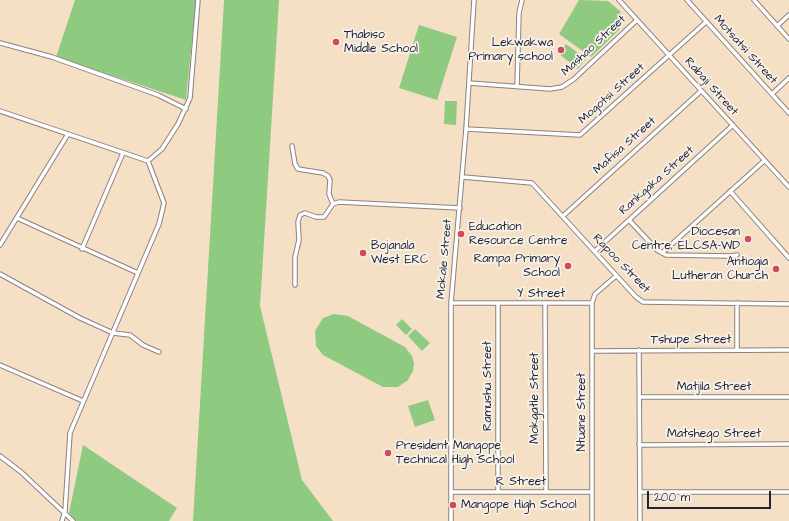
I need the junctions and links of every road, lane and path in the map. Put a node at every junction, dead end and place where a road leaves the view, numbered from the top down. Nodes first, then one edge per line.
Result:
1 (198, 0) edge
2 (474, 0) edge
3 (522, 0) edge
4 (619, 0) edge
5 (687, 0) edge
6 (754, 0) edge
7 (789, 15) edge
8 (637, 20) junction
9 (706, 22) junction
10 (777, 26) junction
11 (789, 39) edge
12 (0, 43) edge
13 (670, 56) junction
14 (789, 78) edge
15 (469, 83) junction
16 (517, 86) junction
17 (701, 91) junction
18 (772, 94) junction
19 (186, 109) junction
20 (0, 112) edge
21 (789, 113) edge
22 (733, 125) junction
23 (466, 129) junction
24 (68, 134) junction
25 (292, 146) dead end
26 (123, 153) junction
27 (148, 161) junction
28 (764, 161) junction
29 (463, 177) junction
30 (789, 187) edge
31 (730, 191) junction
32 (333, 204) junction
33 (460, 208) junction
34 (563, 216) junction
35 (17, 218) junction
36 (629, 220) junction
37 (0, 245) edge
38 (82, 249) junction
39 (594, 251) junction
40 (662, 253) junction
41 (737, 255) dead end
42 (789, 258) edge
43 (138, 273) junction
44 (0, 274) edge
45 (616, 276) junction
46 (295, 285) dead end
47 (451, 303) junction
48 (737, 303) junction
49 (498, 304) junction
50 (545, 304) junction
51 (592, 304) junction
52 (789, 304) edge
53 (113, 333) junction
54 (592, 350) junction
55 (639, 350) junction
56 (737, 350) junction
57 (789, 350) edge
58 (159, 352) dead end
59 (0, 365) edge
60 (640, 397) junction
61 (789, 397) edge
62 (83, 401) junction
63 (789, 444) edge
64 (639, 445) junction
65 (0, 456) edge
66 (451, 492) junction
67 (498, 492) junction
68 (546, 492) junction
69 (592, 492) junction
70 (640, 492) junction
71 (789, 492) edge
72 (65, 511) junction
73 (62, 521) edge
74 (73, 521) edge
75 (451, 521) edge
76 (592, 521) edge
77 (640, 521) edge

1 - 19 street
2 - 15 street, Mokale Street
3 - 16 street
4 - 8 street, Rabaji Street
5 - 9 street, Motsatsi Street
6 - 10 street
7 - 10 street
8 - 13 street, Rabaji Street
8 - 16 street, Mashao Street
9 - 13 street, Mogotsi Street
9 - 18 street, Motsatsi Street
10 - 11 street
12 - 19 street
13 - 17 street, Rabaji Street
13 - 23 street, Mogotsi Street
14 - 18 street
15 - 16 street, Mashao Street
15 - 23 street, Mokale Street
17 - 22 street, Rabaji Street
17 - 34 street, Mafisa Street
18 - 21 street, Motsatsi Street
19 - 27 street
20 - 24 street
22 - 28 street, Rabaji Street
22 - 36 street, Rankgaka Street
23 - 29 street, Mokale Street
24 - 26 street
24 - 35 street
25 - 32 street
26 - 27 street
26 - 38 street
27 - 43 street
28 - 30 street, Rabaji Street
28 - 31 street
29 - 33 street, Mokale Street
29 - 34 street, Rapoo Street
31 - 40 street
31 - 42 street
32 - 33 street
32 - 46 street
33 - 47 street, Mokale Street
34 - 39 street, Rapoo Street
35 - 37 street
35 - 38 street
36 - 39 street, Rankgaka Street
36 - 40 street
38 - 43 street
39 - 45 street, Rapoo Street
40 - 41 street
43 - 53 street
44 - 53 street
45 - 48 street, Rapoo Street
45 - 51 street
47 - 49 street, Y Street
47 - 66 street, Mokale Street
48 - 52 street, Rapoo Street
48 - 56 street
49 - 50 street, Y Street
49 - 67 street, Ramushu Street
50 - 51 street, Y Street
50 - 68 street, Mokgatle Street
51 - 54 street, Ntuane Street
53 - 58 street
53 - 62 street
54 - 55 street, Tshupe Street
54 - 69 street, Ntuane Street
55 - 56 street, Tshupe Street
55 - 60 street
56 - 57 street, Tshupe Street
59 - 62 street
60 - 61 street, Matjila Street
60 - 64 street
62 - 72 street
63 - 64 street, Matshego Street
64 - 70 street
65 - 72 street
66 - 67 street, R Street
66 - 75 street, Mokale Street
67 - 68 street, R Street
68 - 69 street, R Street
69 - 76 street, Ntuane Street
70 - 71 street
70 - 77 street
72 - 73 street
72 - 74 street

